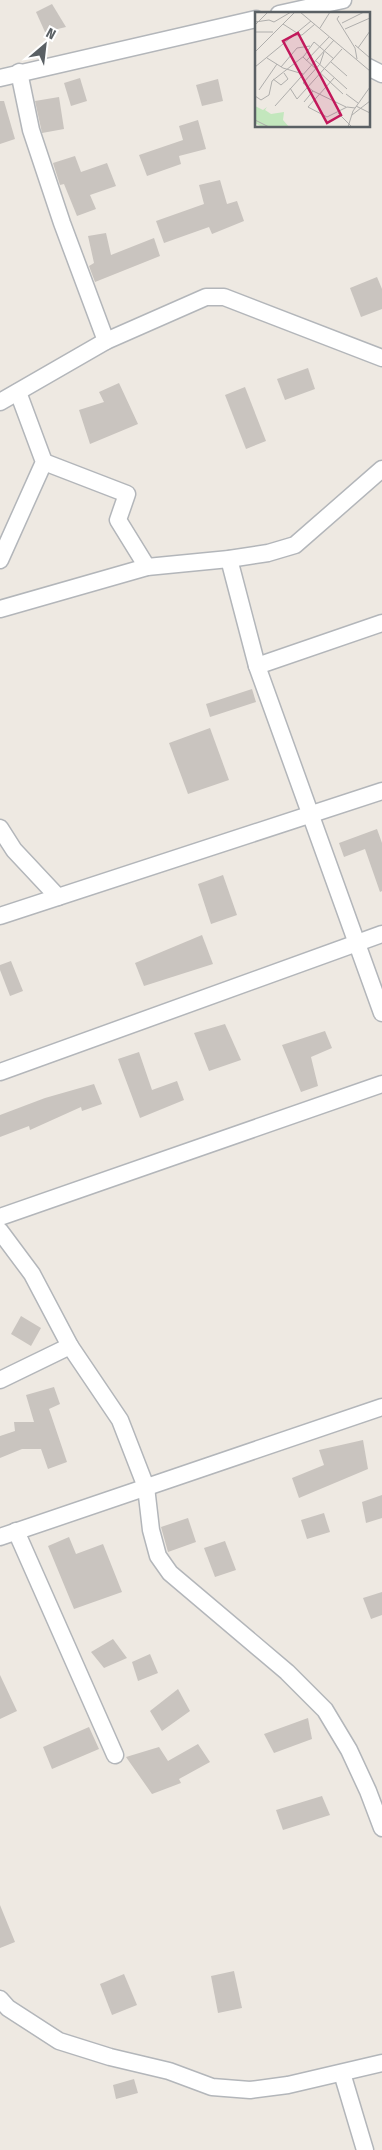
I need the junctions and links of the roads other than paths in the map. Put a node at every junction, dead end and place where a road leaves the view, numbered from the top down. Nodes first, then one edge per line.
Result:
1 (344, 0) edge
2 (306, 11) edge
3 (255, 19) edge
4 (370, 68) edge
5 (19, 72) junction
6 (382, 74) edge
7 (0, 78) edge
8 (106, 341) junction
9 (382, 358) edge
10 (6, 395) edge
11 (44, 462) junction
12 (382, 469) edge
13 (0, 560) edge
14 (229, 560) junction
15 (147, 567) junction
16 (0, 610) edge
17 (382, 624) edge
18 (257, 666) junction
19 (382, 790) edge
20 (311, 815) junction
21 (0, 828) edge
22 (58, 897) junction
23 (0, 916) edge
24 (382, 934) edge
25 (356, 943) junction
26 (382, 1013) edge
27 (0, 1072) edge
28 (382, 1084) edge
29 (0, 1217) edge
30 (0, 1231) edge
31 (70, 1346) junction
32 (0, 1380) edge
33 (382, 1407) edge
34 (146, 1487) junction
35 (16, 1531) junction
36 (0, 1537) edge
37 (115, 1755) dead end
38 (382, 1828) edge
39 (0, 2000) edge
40 (382, 2063) edge
41 (342, 2073) junction
42 (365, 2150) edge

1 - 2 street
3 - 5 street
4 - 6 street
5 - 7 street
5 - 8 street
8 - 9 street
8 - 10 street
10 - 11 street
11 - 13 street
11 - 15 street
12 - 14 street
14 - 15 street
14 - 18 street
15 - 16 street
17 - 18 street
18 - 20 street
19 - 20 street
20 - 22 street
20 - 25 street
21 - 22 street
22 - 23 street
24 - 25 street
25 - 26 street
25 - 27 street
28 - 29 street
30 - 31 street
31 - 32 street
31 - 34 street
33 - 34 street
34 - 35 street
34 - 38 street
35 - 36 street
35 - 37 street
39 - 41 street
40 - 41 street
41 - 42 street

